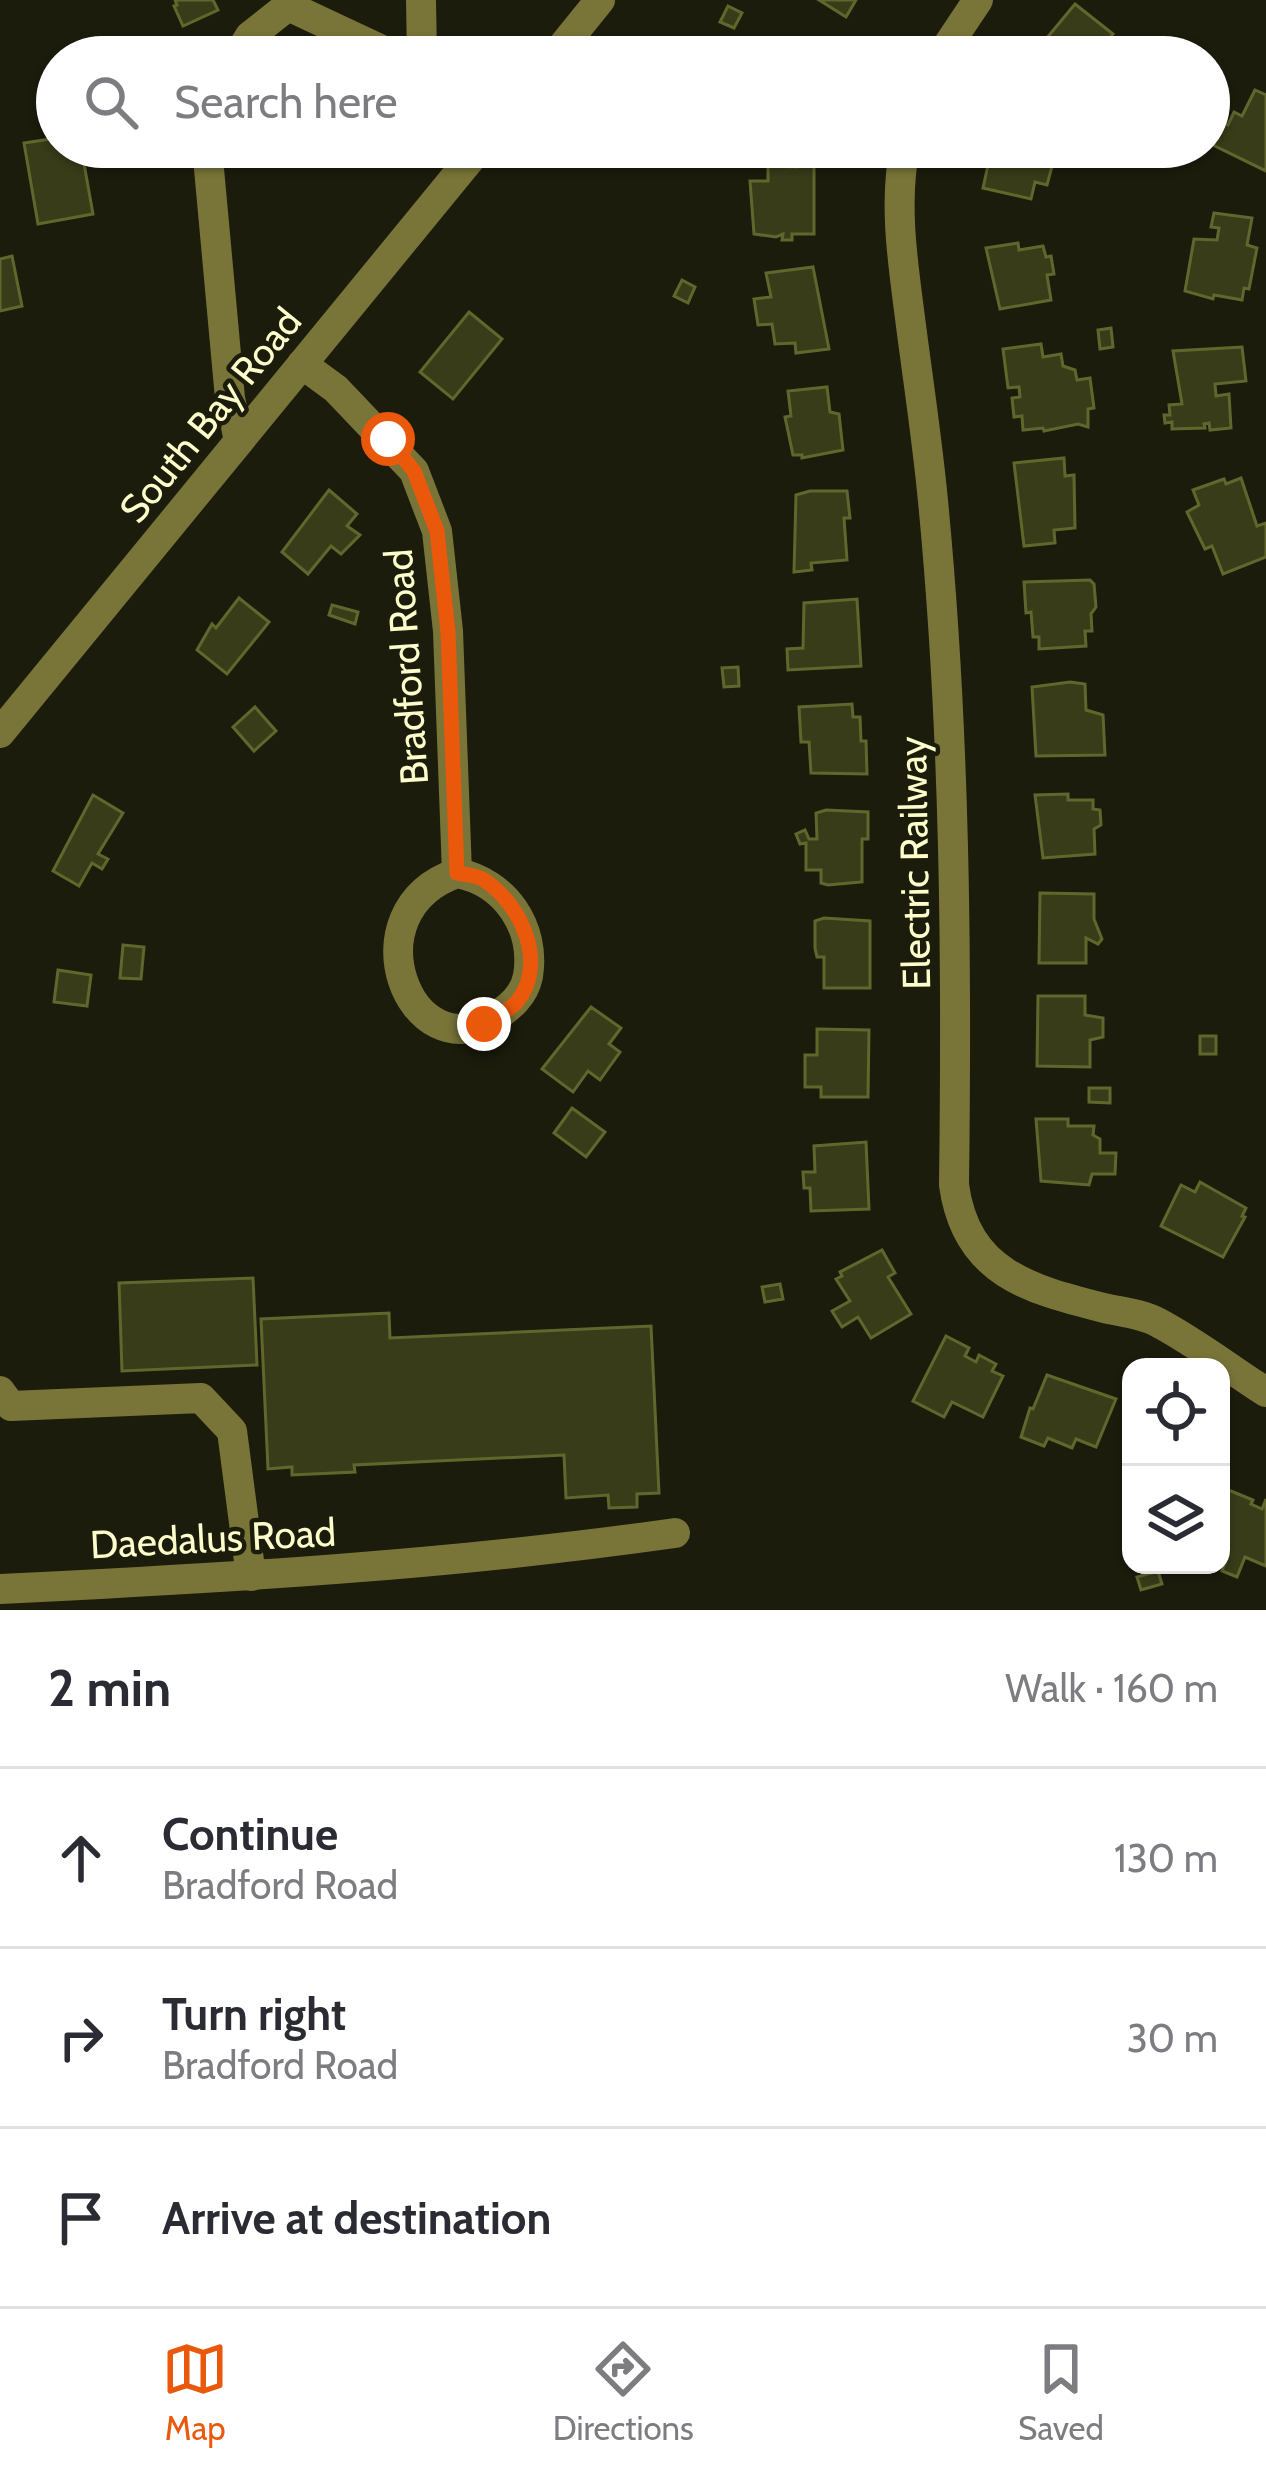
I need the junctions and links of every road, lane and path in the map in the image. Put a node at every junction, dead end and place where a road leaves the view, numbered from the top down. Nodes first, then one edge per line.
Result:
1 (421, 0) edge
2 (600, 0) edge
3 (978, 0) edge
4 (290, 3) edge
5 (250, 36) edge
6 (355, 36) edge
7 (422, 36) edge
8 (571, 36) edge
9 (954, 36) edge
10 (209, 168) edge
11 (463, 168) edge
12 (901, 168) edge
13 (302, 364) junction
14 (239, 441) junction
15 (0, 733) edge
16 (457, 873) junction
17 (0, 1390) edge
18 (1266, 1392) edge
19 (675, 1533) dead end
20 (251, 1576) junction
21 (0, 1589) edge

1 - 7 street
2 - 8 street
3 - 9 street
4 - 5 street
4 - 6 street
10 - 14 street
11 - 13 street, South Bay Road
12 - 18 street, Electric Railway
13 - 14 street, South Bay Road
13 - 16 street, Bradford Road
14 - 15 street, South Bay Road
16 - 16 street
17 - 20 street
19 - 20 street, Daedalus Road
20 - 21 street, Daedalus Road

